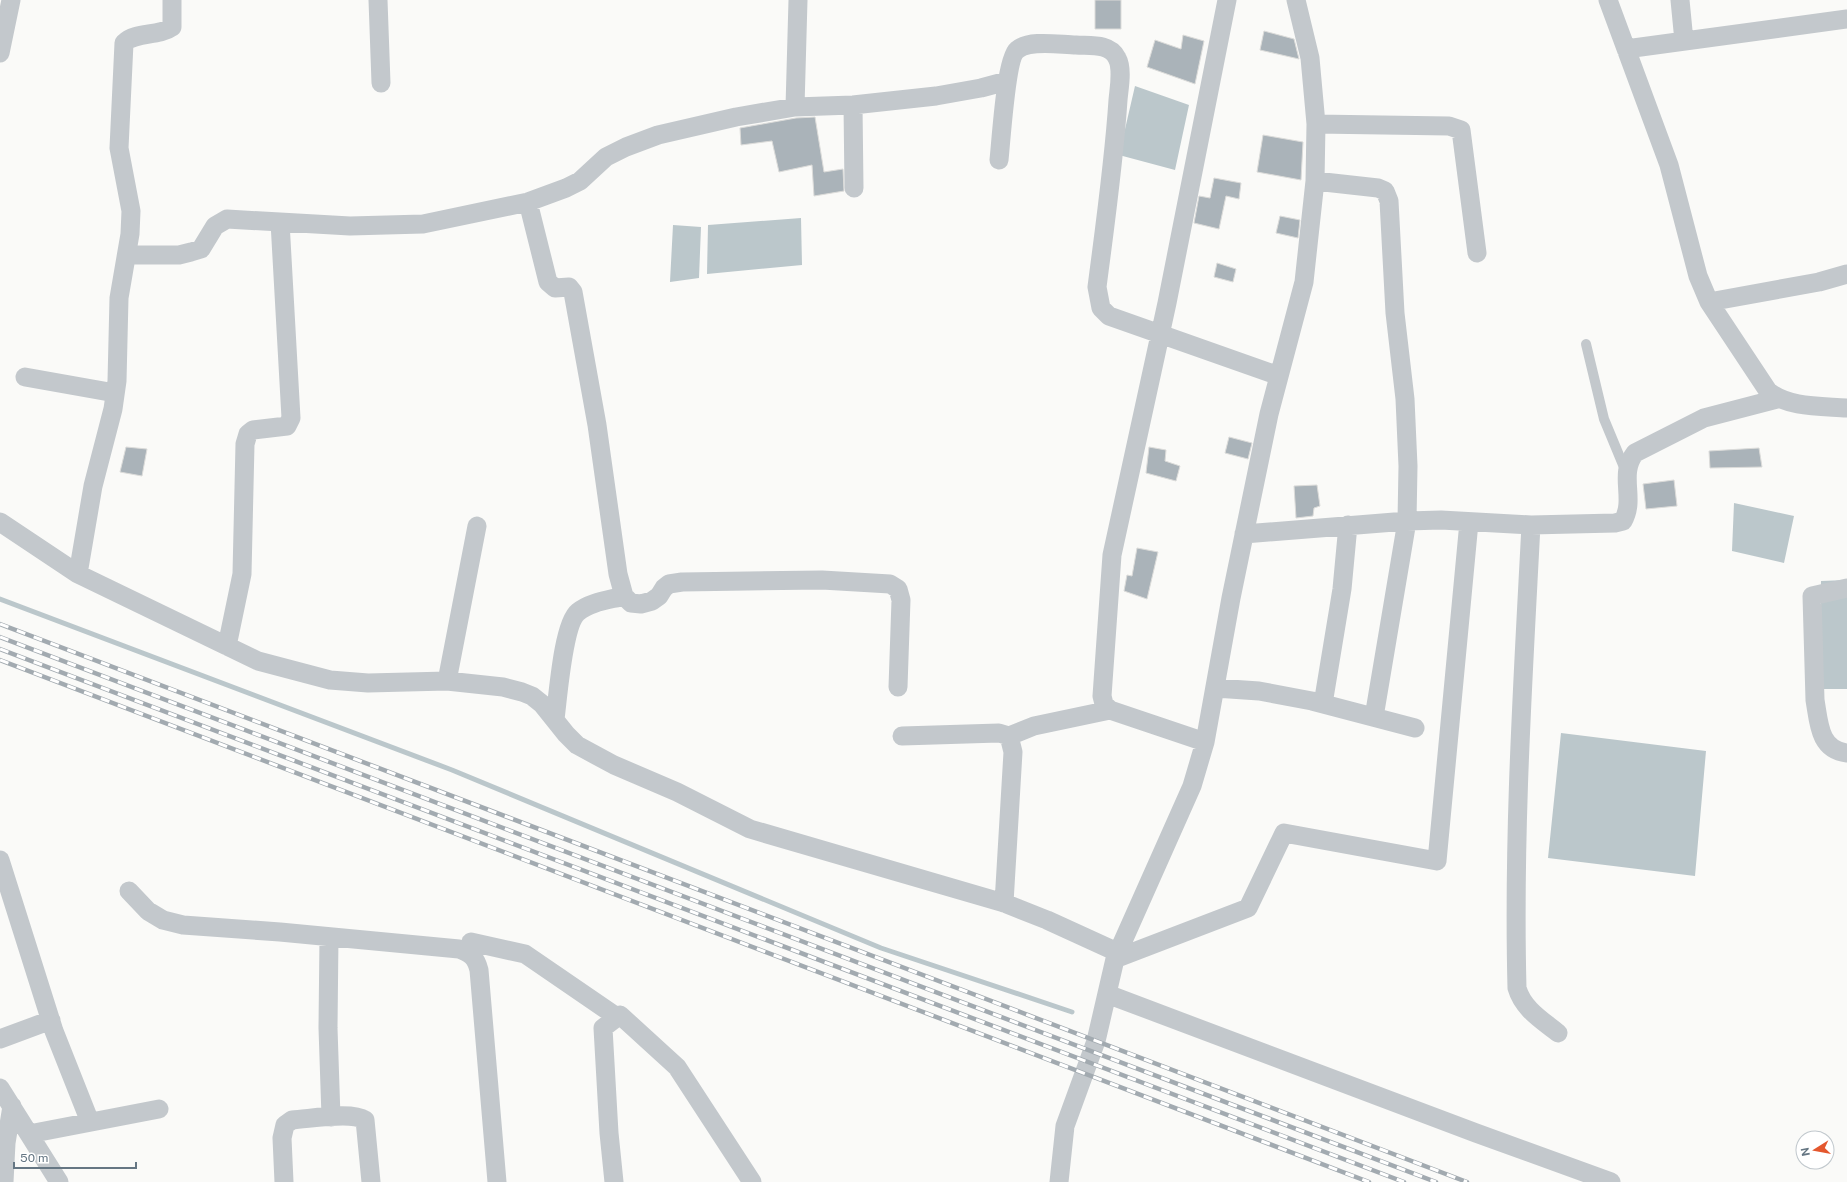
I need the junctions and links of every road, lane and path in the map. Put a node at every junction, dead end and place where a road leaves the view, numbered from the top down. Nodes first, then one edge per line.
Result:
1 (11, 0) edge
2 (172, 0) edge
3 (378, 0) edge
4 (798, 0) edge
5 (1227, 0) edge
6 (1296, 0) edge
7 (1608, 0) edge
8 (1680, 0) edge
9 (1847, 19) edge
10 (1684, 41) junction
11 (1626, 49) junction
12 (0, 53) edge
13 (1007, 81) junction
14 (381, 83) dead end
15 (853, 105) junction
16 (795, 107) junction
17 (1316, 124) junction
18 (999, 160) dead end
19 (1315, 181) junction
20 (854, 188) dead end
21 (528, 202) junction
22 (280, 222) junction
23 (1477, 253) dead end
24 (127, 255) junction
25 (1847, 274) edge
26 (1709, 302) junction
27 (1160, 335) junction
28 (1586, 344) dead end
29 (1279, 376) junction
30 (25, 377) dead end
31 (115, 393) junction
32 (1777, 398) junction
33 (1847, 408) edge
34 (1626, 474) junction
35 (1407, 521) junction
36 (0, 522) edge
37 (1469, 522) junction
38 (1348, 525) junction
39 (1531, 525) junction
40 (477, 526) dead end
41 (1244, 534) junction
42 (78, 574) junction
43 (1847, 588) edge
44 (624, 596) junction
45 (227, 646) junction
46 (447, 681) junction
47 (898, 687) dead end
48 (1215, 688) junction
49 (1323, 704) junction
50 (1110, 710) junction
51 (1374, 717) junction
52 (555, 719) junction
53 (1415, 728) dead end
54 (902, 736) dead end
55 (1009, 736) junction
56 (1205, 742) junction
57 (1847, 753) edge
58 (0, 860) edge
59 (129, 891) dead end
60 (1004, 903) junction
61 (8, 908) edge
62 (329, 937) junction
63 (470, 942) dead end
64 (1116, 955) junction
65 (1107, 994) junction
66 (617, 1017) junction
67 (51, 1020) junction
68 (1558, 1033) dead end
69 (0, 1039) edge
70 (0, 1088) edge
71 (12, 1106) junction
72 (159, 1109) dead end
73 (330, 1117) junction
74 (90, 1122) junction
75 (29, 1134) junction
76 (4, 1182) edge
77 (59, 1182) edge
78 (278, 1182) edge
79 (284, 1182) edge
80 (371, 1182) edge
81 (497, 1182) edge
82 (614, 1182) edge
83 (752, 1182) edge
84 (1059, 1182) edge
85 (1611, 1182) edge

1 - 12 street
2 - 24 street
3 - 14 street
4 - 16 street
5 - 27 street
6 - 17 street
7 - 11 street
8 - 10 street
9 - 10 street
10 - 11 street
11 - 26 street
13 - 15 street
13 - 18 street
13 - 27 street
15 - 16 street
15 - 20 street
16 - 21 street
17 - 19 street
17 - 23 street
19 - 29 street
19 - 35 street
21 - 22 street
21 - 44 street
22 - 24 street
22 - 45 street
24 - 31 street
25 - 26 street
26 - 32 street
27 - 29 street
27 - 50 street
28 - 34 lane
29 - 41 street
30 - 31 street
31 - 42 street
32 - 33 street
32 - 34 street
34 - 39 street
35 - 37 street
35 - 38 street
35 - 51 street
36 - 42 street
37 - 39 street
37 - 64 street
38 - 41 street
38 - 49 street
39 - 68 street
40 - 46 street
41 - 48 street
42 - 45 street
43 - 57 street
44 - 47 street
44 - 52 street
45 - 46 street
46 - 52 street
48 - 49 street
48 - 56 street
49 - 51 street
50 - 55 street
50 - 56 street
51 - 53 street
52 - 60 street
54 - 55 street
55 - 60 street
56 - 64 street
58 - 61 street
59 - 62 street
60 - 64 street
61 - 67 street
62 - 73 street
62 - 81 street
63 - 66 street
64 - 65 street
65 - 84 street
65 - 85 street
66 - 82 street
66 - 83 street
67 - 69 street
67 - 74 street
70 - 71 street
71 - 75 street
71 - 76 street
72 - 74 street
73 - 79 street
73 - 80 street
74 - 75 street
75 - 77 street
78 - 79 street

